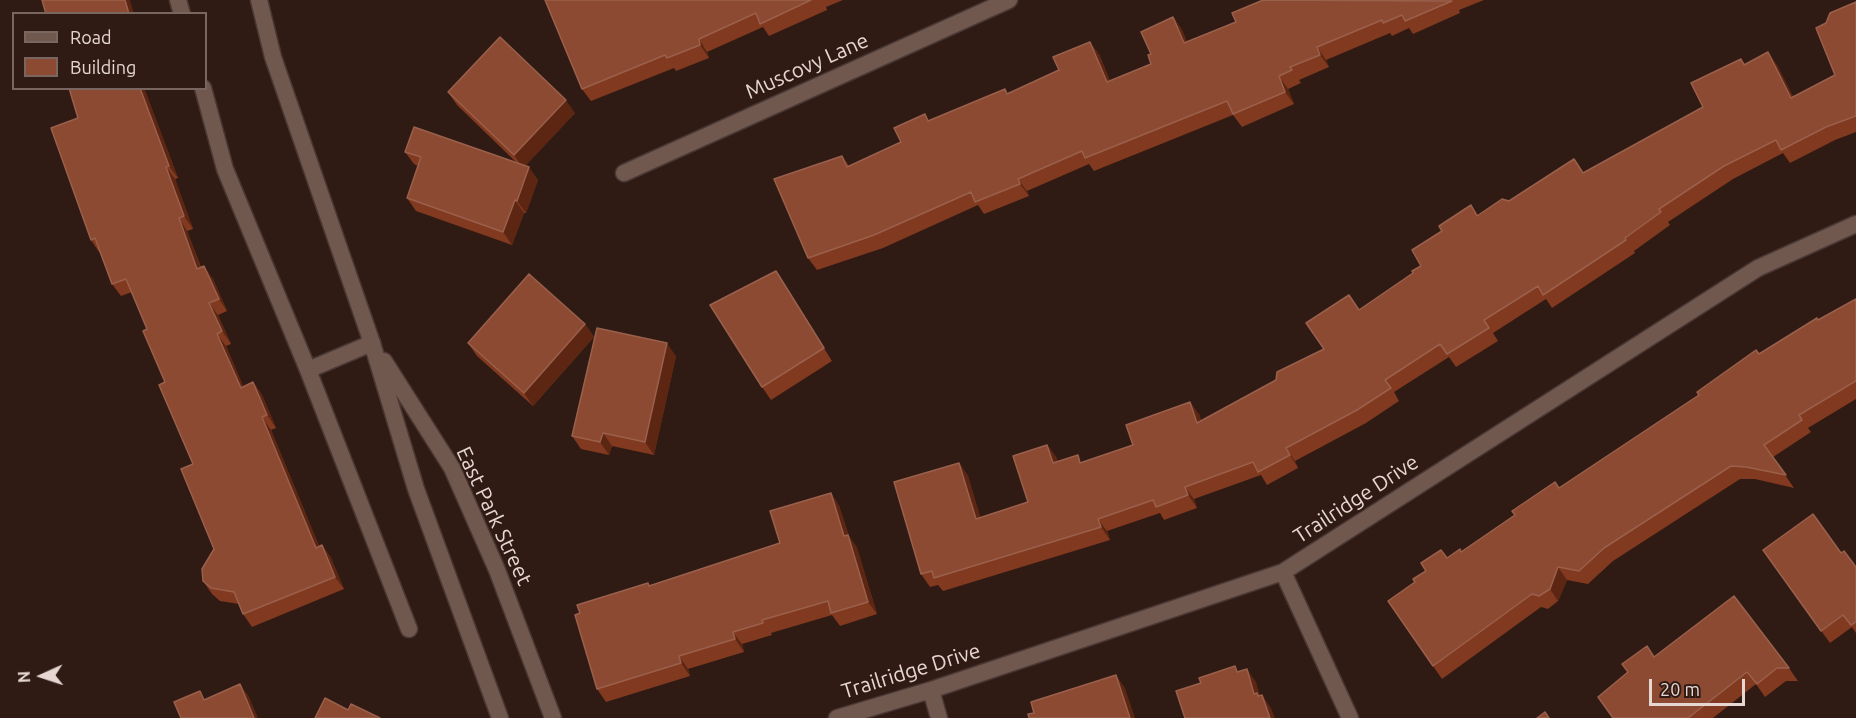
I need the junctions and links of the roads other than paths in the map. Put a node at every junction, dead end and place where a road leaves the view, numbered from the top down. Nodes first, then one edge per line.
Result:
1 (260, 0) edge
2 (1009, 0) edge
3 (204, 90) edge
4 (624, 173) dead end
5 (1856, 224) edge
6 (372, 343) junction
7 (308, 370) junction
8 (1283, 572) junction
9 (409, 629) dead end
10 (931, 690) junction
11 (500, 718) edge
12 (553, 718) edge
13 (837, 718) edge
14 (939, 718) edge
15 (1350, 718) edge

1 - 6 street, East Park Street
2 - 4 street, Muscovy Lane
3 - 7 street
5 - 8 street, Trailridge Drive
6 - 7 street
6 - 11 street, East Park Street
6 - 12 street, East Park Street
7 - 9 street
8 - 10 street, Trailridge Drive
8 - 15 street
10 - 13 street, Trailridge Drive
10 - 14 street

